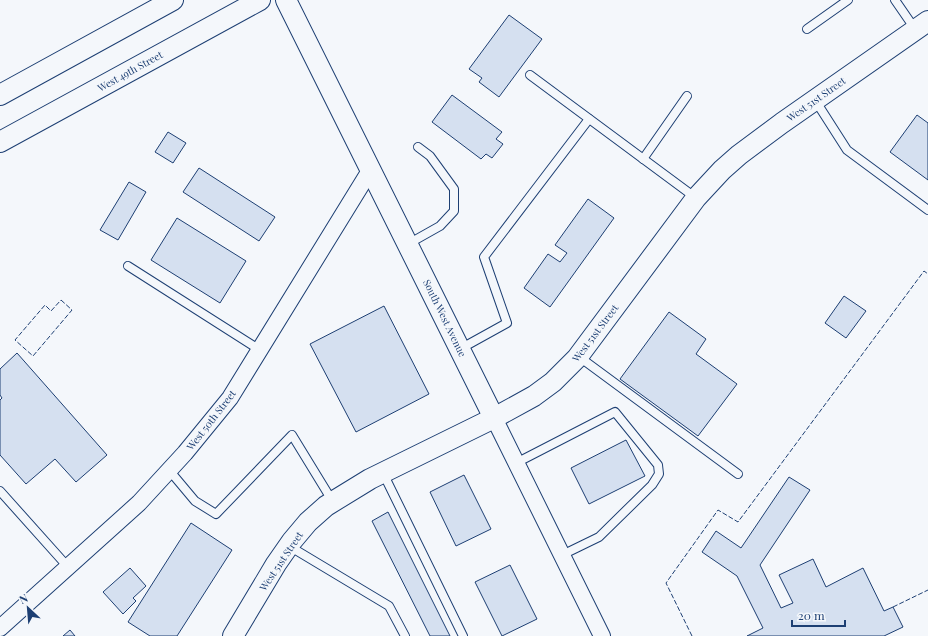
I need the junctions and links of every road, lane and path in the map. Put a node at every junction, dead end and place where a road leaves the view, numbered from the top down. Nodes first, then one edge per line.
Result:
1 (173, 0) edge
2 (260, 0) edge
3 (286, 0) edge
4 (848, 0) edge
5 (895, 0) edge
6 (922, 25) edge
7 (807, 29) dead end
8 (530, 75) dead end
9 (0, 94) edge
10 (687, 96) dead end
11 (815, 100) junction
12 (589, 119) junction
13 (0, 142) edge
14 (418, 147) dead end
15 (643, 159) junction
16 (371, 169) junction
17 (696, 198) junction
18 (928, 210) edge
19 (408, 244) junction
20 (128, 266) dead end
21 (460, 349) junction
22 (260, 350) junction
23 (578, 356) junction
24 (494, 418) junction
25 (516, 463) junction
26 (169, 470) junction
27 (383, 473) junction
28 (738, 474) dead end
29 (0, 491) edge
30 (333, 502) junction
31 (289, 546) junction
32 (562, 555) junction
33 (68, 567) junction
34 (0, 628) edge
35 (233, 636) edge
36 (405, 636) edge
37 (463, 636) edge
38 (602, 636) edge

1 - 9 street
2 - 13 street, West 49th Street
3 - 16 street, South West Avenue
4 - 7 lane
5 - 6 lane
6 - 11 street, West 51st Street
8 - 12 lane
10 - 15 lane
11 - 17 street, West 51st Street
11 - 18 lane
12 - 15 lane
12 - 21 lane
14 - 19 lane
15 - 17 lane
16 - 19 street, South West Avenue
16 - 22 street, West 50th Street
17 - 23 street, West 51st Street
19 - 21 street, South West Avenue
20 - 22 lane
21 - 24 street, South West Avenue
22 - 26 street, West 50th Street
23 - 24 street, West 51st Street
23 - 28 lane
24 - 25 street, South West Avenue
24 - 27 street, West 51st Street
25 - 32 street, South West Avenue
25 - 32 lane
26 - 30 lane
26 - 33 street, West 50th Street
27 - 30 street, West 51st Street
27 - 37 lane
29 - 33 lane
30 - 31 street, West 51st Street
31 - 35 street, West 51st Street
31 - 36 lane
32 - 38 street, South West Avenue
33 - 34 street, West 50th Street

